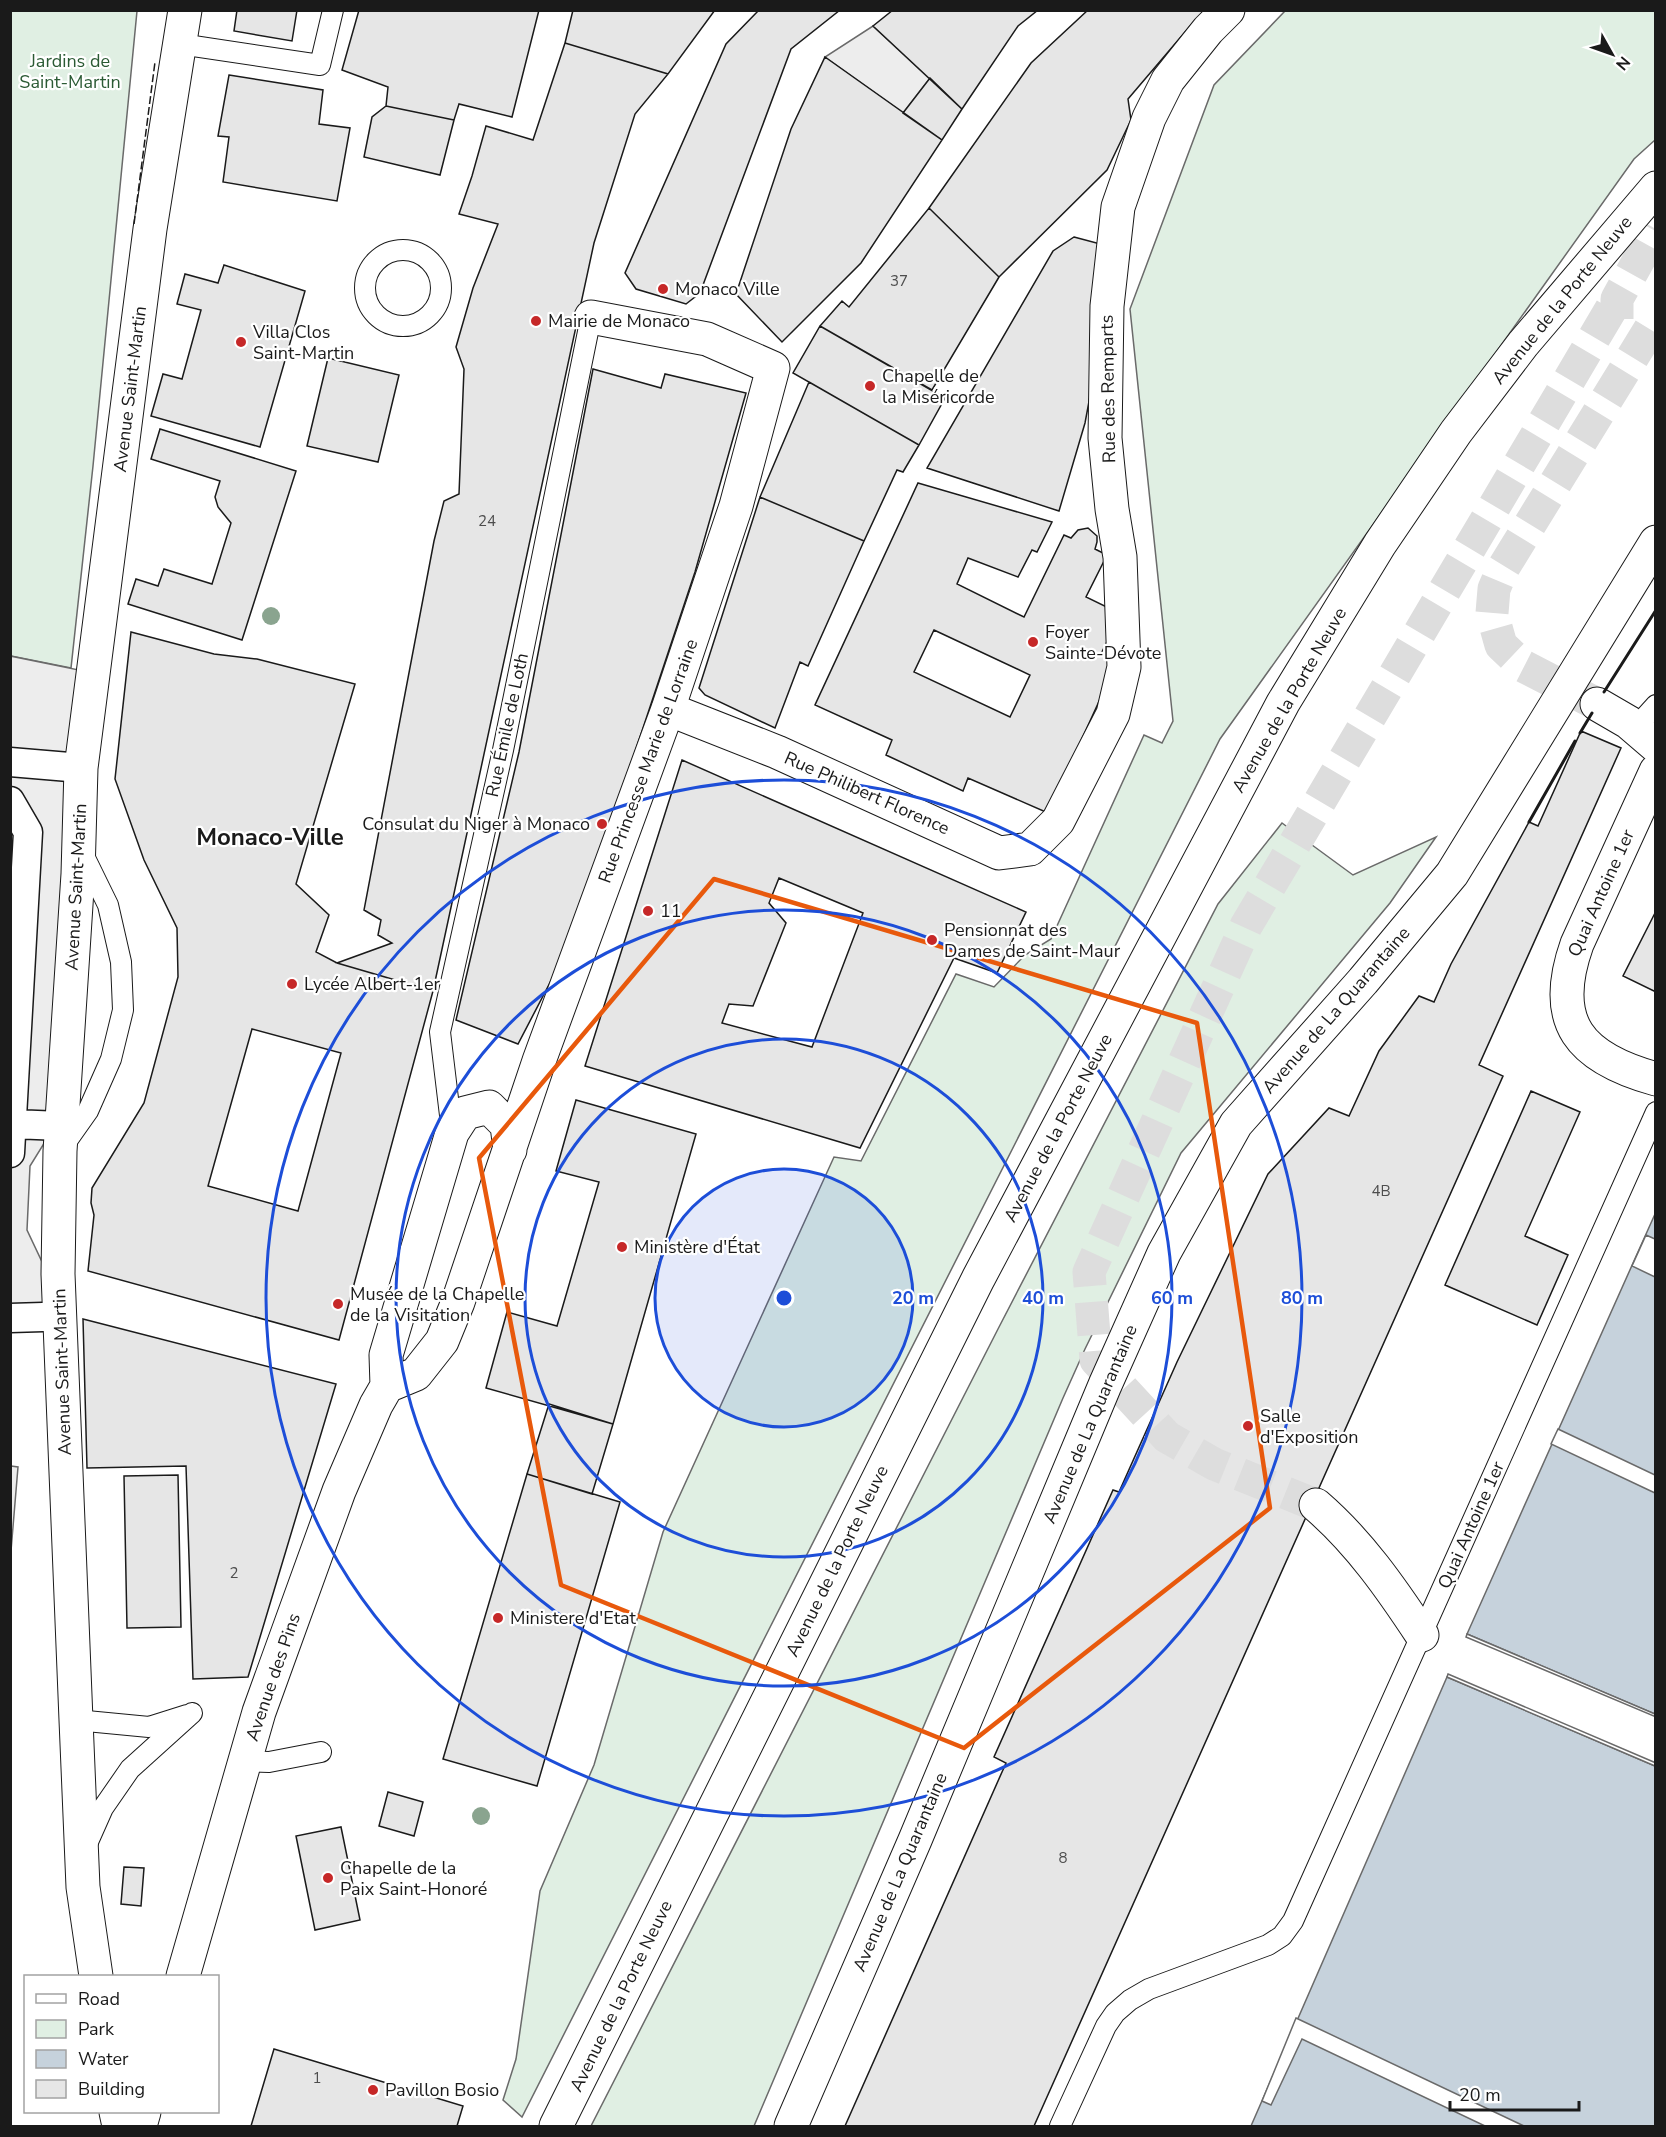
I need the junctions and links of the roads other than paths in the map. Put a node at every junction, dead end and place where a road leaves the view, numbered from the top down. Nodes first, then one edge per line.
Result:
1 (186, 10) edge
2 (333, 10) edge
3 (1228, 10) edge
4 (180, 44) junction
5 (1656, 188) edge
6 (591, 317) joint
7 (1655, 543) edge
8 (1597, 704) tunnel mouth
9 (668, 709) junction
10 (1649, 726) edge
11 (10, 762) edge
12 (81, 768) junction
13 (1656, 771) edge
14 (10, 801) edge
15 (1058, 821) joint
16 (79, 846) junction
17 (1656, 1078) edge
18 (1656, 1112) edge
19 (13, 1124) junction
20 (452, 1133) junction
21 (61, 1138) junction
22 (510, 1150) junction
23 (10, 1154) edge
24 (43, 1317) dead end
25 (10, 1318) edge
26 (387, 1386) junction
27 (1316, 1505) tunnel mouth
28 (1422, 1635) junction
29 (76, 1720) junction
30 (321, 1752) dead end
31 (243, 1761) junction
32 (82, 1855) junction
33 (96, 1975) edge
34 (184, 1975) edge
35 (556, 2127) edge
36 (791, 2127) edge
37 (1060, 2127) edge

1 - 4 street, Avenue Saint-Martin
2 - 4 lane
3 - 15 street, Rue des Remparts
4 - 12 street, Avenue Saint-Martin
5 - 35 street, Avenue de la Porte Neuve
6 - 9 street, Rue Princesse Marie de Lorraine
6 - 20 lane, Rue Émile de Loth
7 - 36 street, Avenue de La Quarantaine
8 - 10 street
9 - 15 street, Rue Philibert Florence
9 - 22 street, Rue Princesse Marie de Lorraine
11 - 12 street
12 - 16 street, Avenue Saint-Martin
13 - 17 street, Quai Antoine 1er
14 - 19 street
16 - 21 street, Avenue Saint-Martin
16 - 21 lane
18 - 28 lane, Quai Antoine 1er
19 - 21 street
19 - 23 street
20 - 22 street
20 - 26 street
21 - 29 street, Avenue Saint-Martin
22 - 26 street, Rue Princesse Marie de Lorraine
24 - 25 street
26 - 31 street, Avenue des Pins
27 - 28 street
28 - 37 lane, Quai Antoine 1er
29 - 32 street, Avenue Saint-Martin
29 - 32 lane
30 - 31 lane
31 - 34 street, Avenue des Pins
32 - 33 street, Avenue Saint-Martin

